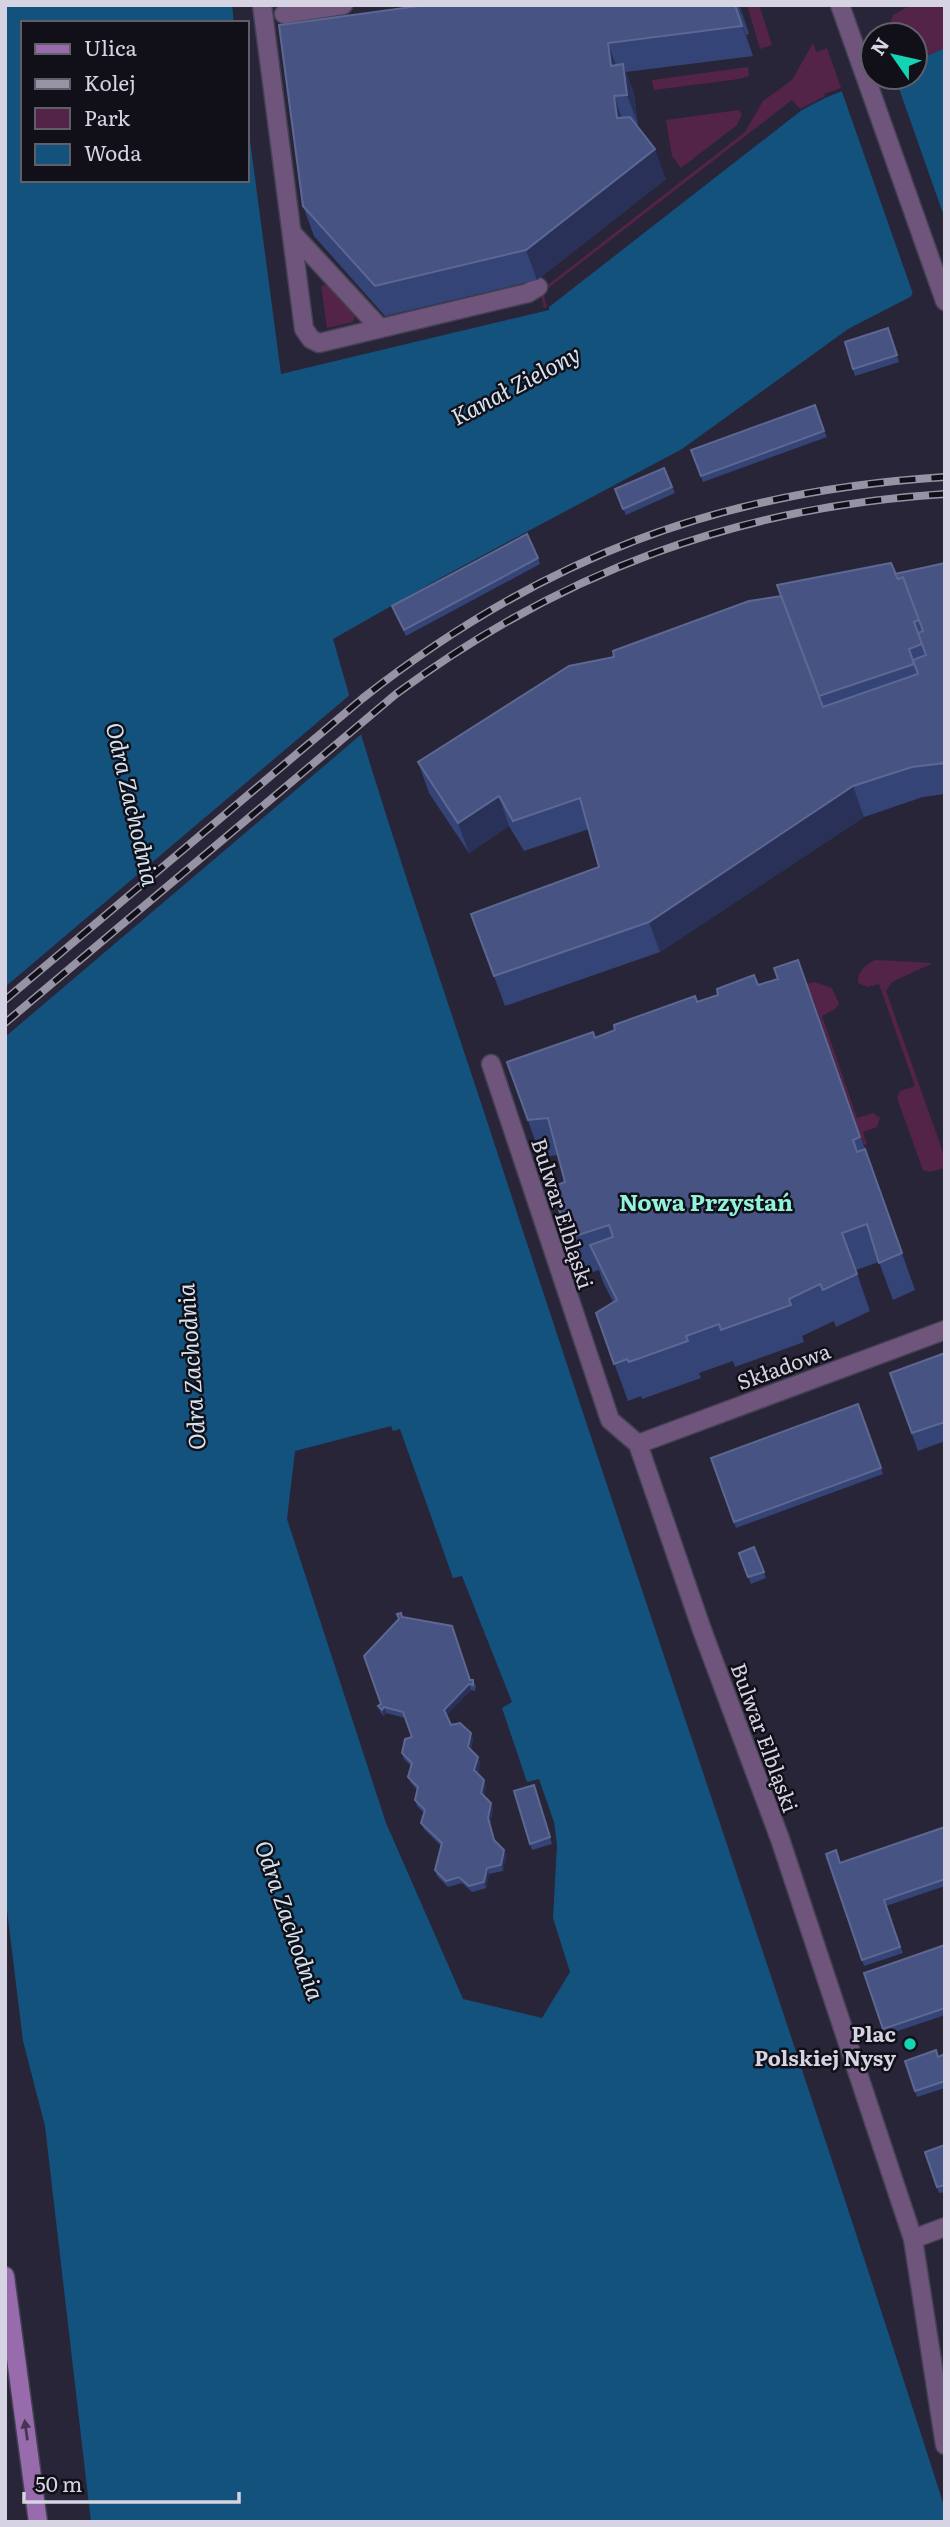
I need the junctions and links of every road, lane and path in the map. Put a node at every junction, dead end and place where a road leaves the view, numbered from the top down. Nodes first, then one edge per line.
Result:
1 (262, 5) edge
2 (343, 5) edge
3 (840, 5) edge
4 (284, 14) dead end
5 (292, 233) junction
6 (538, 287) dead end
7 (945, 301) edge
8 (380, 328) junction
9 (491, 1064) dead end
10 (945, 1330) edge
11 (638, 1444) junction
12 (945, 2227) edge
13 (913, 2239) junction
14 (5, 2276) edge
15 (15, 2356) junction
16 (5, 2383) edge
17 (945, 2445) edge
18 (38, 2522) edge

1 - 5 street
2 - 4 street
3 - 7 street
5 - 8 street
5 - 8 street
6 - 8 street
9 - 11 street, Bulwar Elbląski
10 - 11 street, Składowa
11 - 13 street, Bulwar Elbląski
12 - 13 street
13 - 17 street, Bulwar Elbląski
14 - 15 street
15 - 16 street
18 -> 15 street

